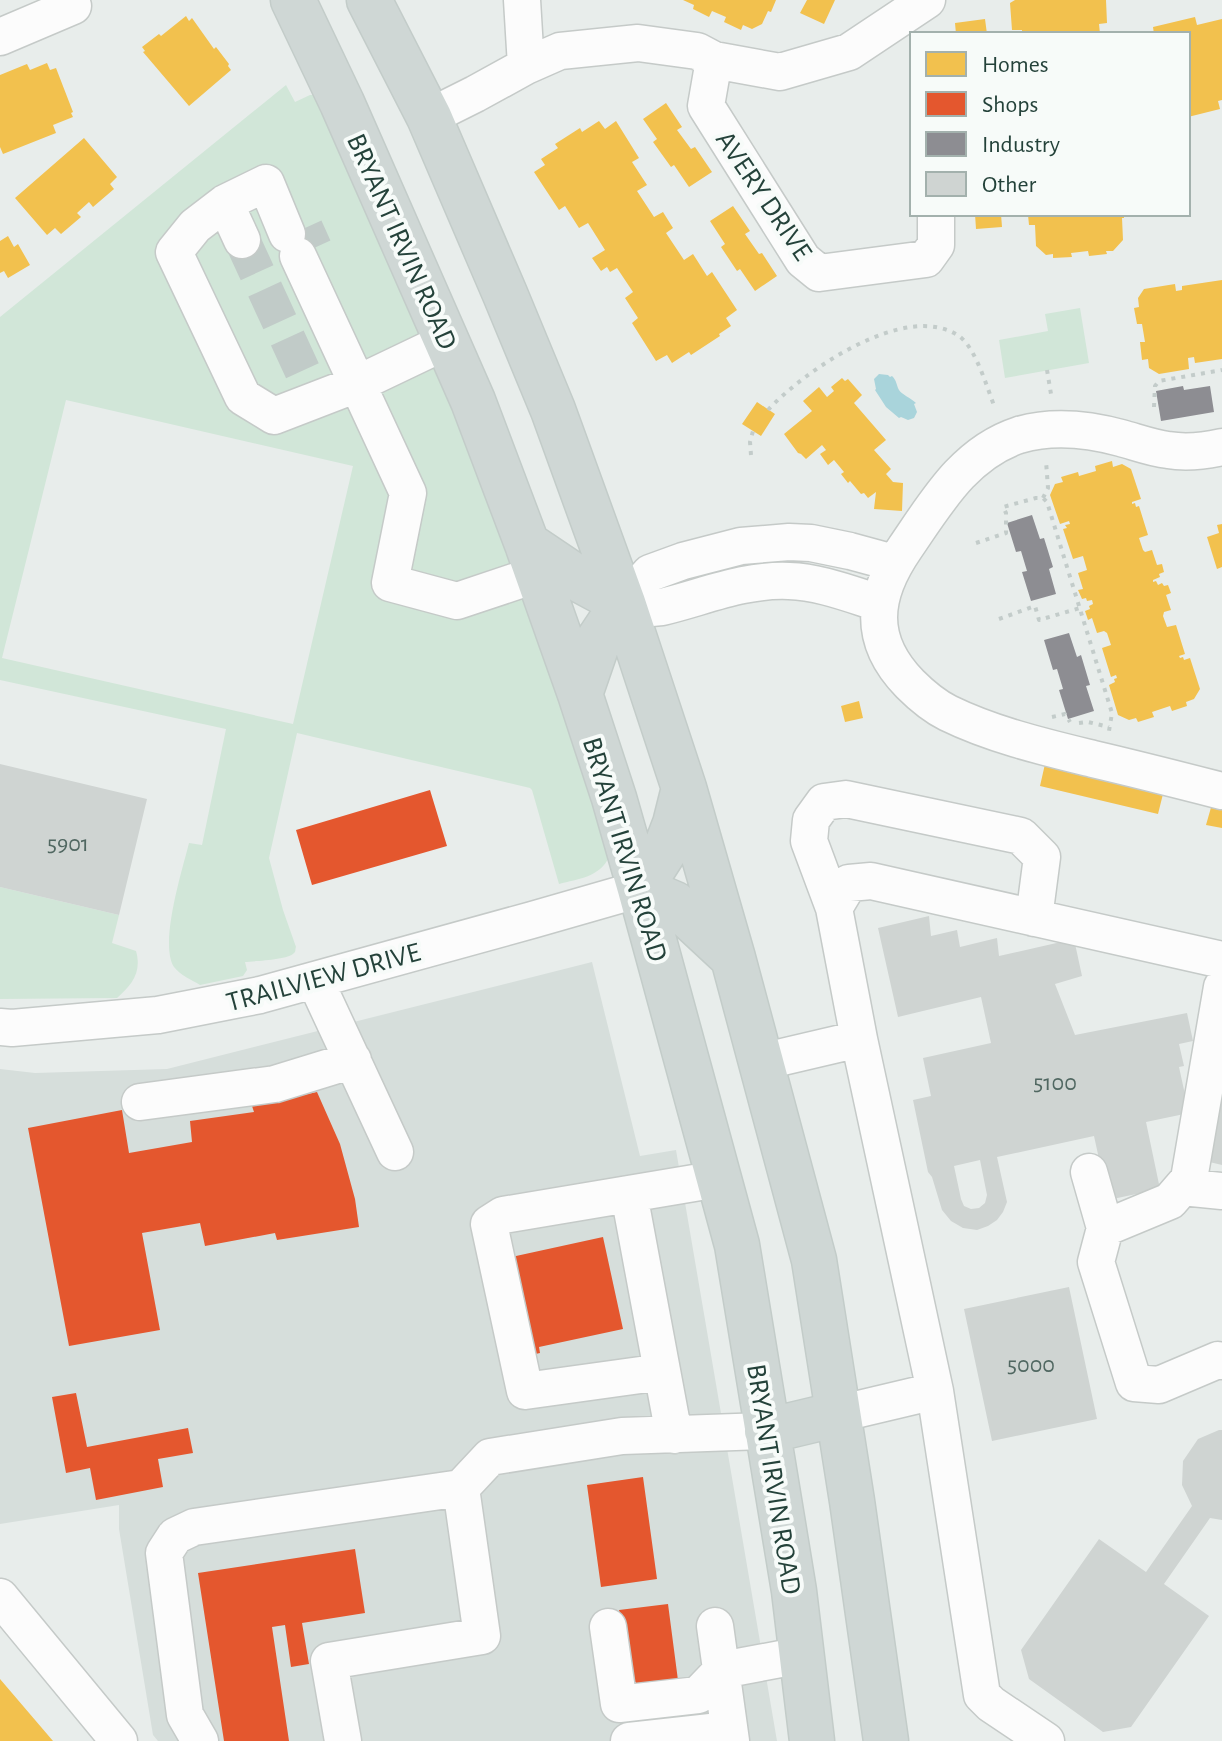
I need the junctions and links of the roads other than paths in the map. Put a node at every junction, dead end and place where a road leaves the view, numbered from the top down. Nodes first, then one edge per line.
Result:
1 (293, 0) edge
2 (369, 0) edge
3 (522, 0) edge
4 (71, 3) edge
5 (910, 11) edge
6 (0, 37) edge
7 (714, 60) junction
8 (526, 66) junction
9 (429, 117) junction
10 (936, 216) edge
11 (447, 341) junction
12 (357, 384) junction
13 (1222, 447) edge
14 (789, 542) junction
15 (721, 551) junction
16 (532, 559) junction
17 (894, 563) junction
18 (792, 581) junction
19 (728, 588) junction
20 (623, 603) junction
21 (879, 603) junction
22 (580, 694) junction
23 (684, 788) junction
24 (1222, 791) edge
25 (640, 889) junction
26 (834, 908) junction
27 (1034, 918) junction
28 (733, 958) junction
29 (1222, 960) edge
30 (315, 980) junction
31 (1222, 987) edge
32 (0, 1027) edge
33 (859, 1039) junction
34 (353, 1060) junction
35 (761, 1062) junction
36 (140, 1102) dead end
37 (395, 1152) dead end
38 (1089, 1172) dead end
39 (718, 1179) junction
40 (1182, 1187) junction
41 (1222, 1191) edge
42 (629, 1194) junction
43 (1105, 1228) junction
44 (1222, 1361) edge
45 (662, 1372) junction
46 (935, 1391) junction
47 (838, 1414) junction
48 (767, 1431) junction
49 (674, 1435) junction
50 (461, 1488) junction
51 (0, 1597) edge
52 (715, 1626) dead end
53 (608, 1627) dead end
54 (802, 1655) junction
55 (722, 1670) junction
56 (730, 1736) edge
57 (119, 1741) edge
58 (200, 1741) edge
59 (343, 1741) edge
60 (629, 1741) edge
61 (809, 1741) edge
62 (886, 1741) edge
63 (1046, 1741) edge

1 - 11 main road, BRYANT IRVIN ROAD
2 - 9 main road
3 - 8 street
4 - 6 street
5 - 7 street
7 - 8 street
7 - 10 street, AVERY DRIVE
8 - 9 street
9 - 20 main road
11 - 12 street
11 - 16 main road, BRYANT IRVIN ROAD
12 - 12 street
12 - 16 street
13 - 17 street
14 - 15 street
14 - 17 street
14 - 18 street
15 - 19 street
15 - 20 street
16 - 20 main road
16 - 22 main road, BRYANT IRVIN ROAD
17 - 21 street
18 - 19 street
18 - 21 street
19 - 20 street
20 - 22 main road
20 - 23 main road
21 - 24 street
22 - 25 main road, BRYANT IRVIN ROAD
23 - 25 main road
23 - 28 main road
25 - 28 main road
25 - 30 street, TRAILVIEW DRIVE
25 - 39 main road, BRYANT IRVIN ROAD
26 - 27 street
26 - 27 street
26 - 33 street
27 - 29 street
28 - 35 main road
30 - 32 street, TRAILVIEW DRIVE
30 - 34 street
31 - 40 street
33 - 35 street
33 - 46 street
34 - 36 street
34 - 37 street
35 - 47 main road
38 - 43 street
39 - 42 street
39 - 48 main road, BRYANT IRVIN ROAD
40 - 41 street
40 - 43 street
42 - 45 street
42 - 45 street
43 - 44 street
45 - 49 street
46 - 47 street
46 - 63 street
47 - 48 main road
47 - 62 main road
48 - 49 street
48 - 54 main road, BRYANT IRVIN ROAD
49 - 50 street
50 - 58 street
50 - 59 street
51 - 57 street
52 - 55 street
53 - 55 street
54 - 55 street
54 - 61 main road, BRYANT IRVIN ROAD
55 - 56 street
56 - 60 street

